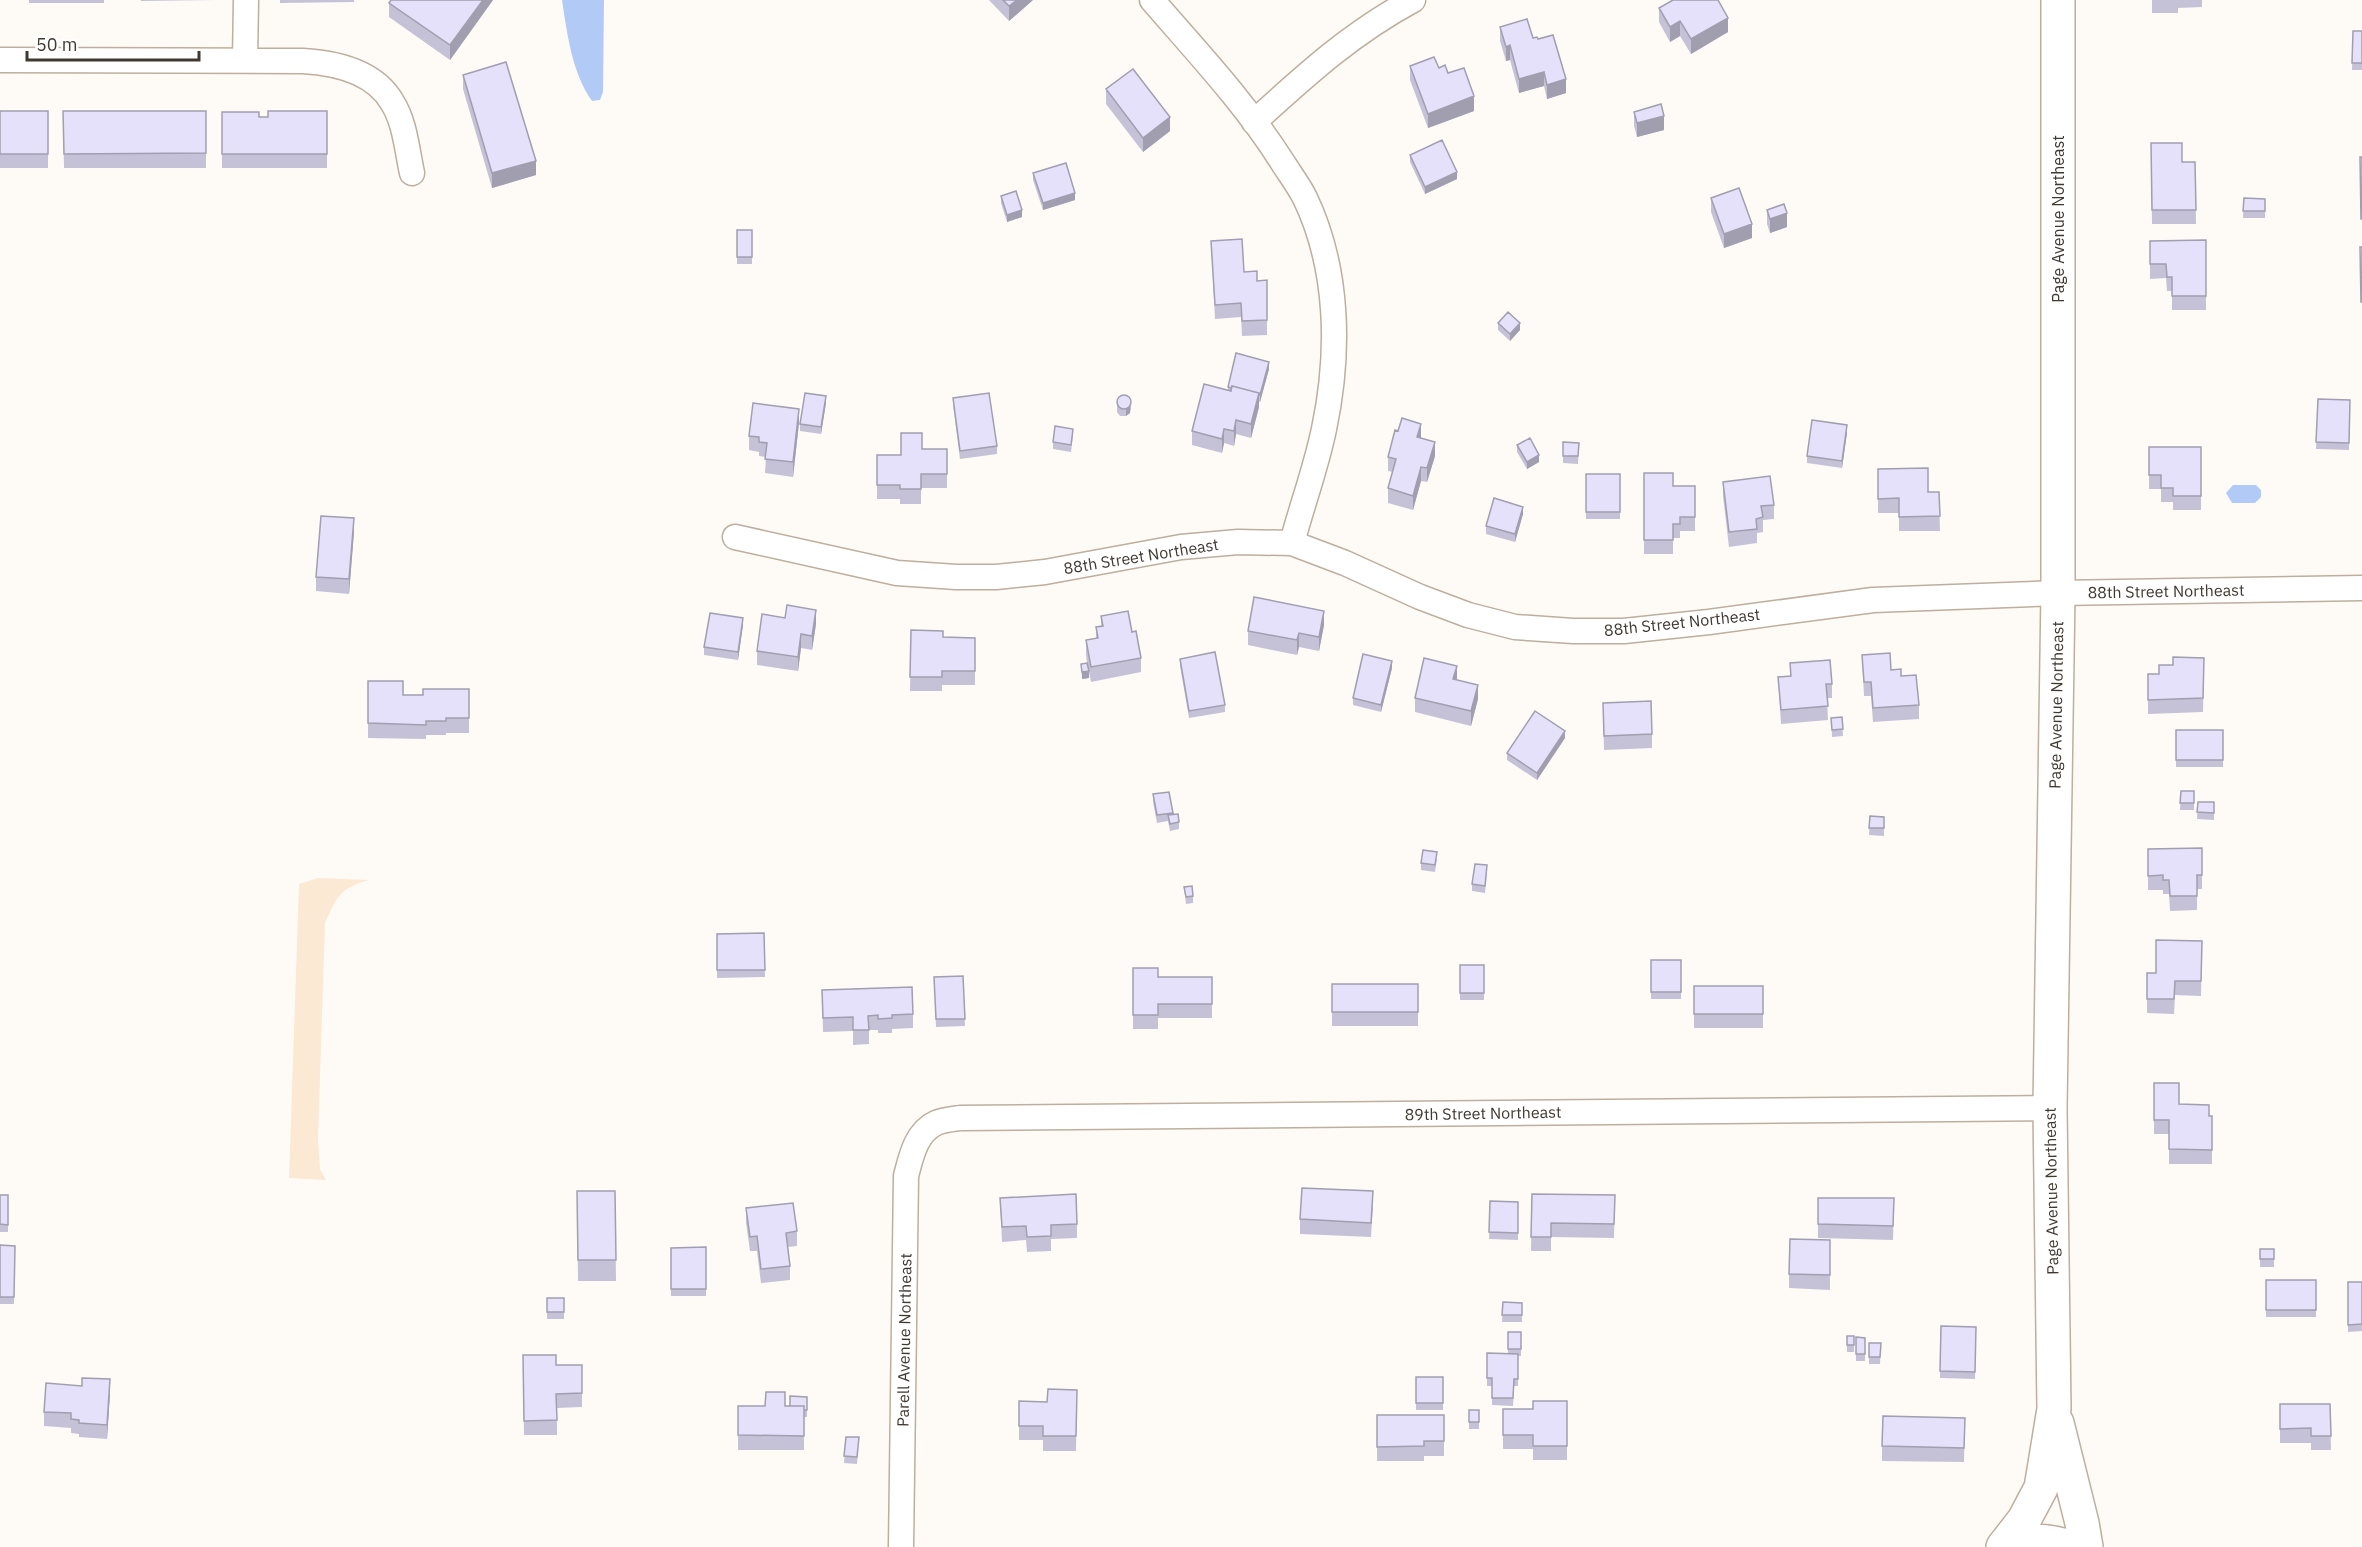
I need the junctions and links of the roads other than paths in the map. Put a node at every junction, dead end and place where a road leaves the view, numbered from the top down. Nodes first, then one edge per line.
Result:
1 (246, 0) edge
2 (1152, 0) edge
3 (1413, 0) edge
4 (2058, 0) edge
5 (0, 60) edge
6 (245, 60) junction
7 (1254, 122) junction
8 (412, 173) dead end
9 (735, 537) dead end
10 (1292, 543) junction
11 (2362, 588) edge
12 (2058, 593) junction
13 (2050, 1108) junction
14 (921, 1136) joint
15 (2054, 1409) junction
16 (901, 1547) edge
17 (2003, 1547) edge
18 (2010, 1547) edge
19 (2069, 1547) edge
20 (2086, 1547) edge

1 - 6 street
2 - 7 street
3 - 7 street
4 - 12 street, Page Avenue Northeast
5 - 6 street
6 - 8 street
7 - 10 street
9 - 10 street, 88th Street Northeast
10 - 12 street, 88th Street Northeast
11 - 12 street, 88th Street Northeast
12 - 13 street, Page Avenue Northeast
13 - 14 street, 89th Street Northeast
13 - 15 street, Page Avenue Northeast
14 - 16 street, Parell Avenue Northeast
15 - 17 street, Page Avenue Northeast
15 - 20 street, Page Avenue Northeast
18 - 19 street

